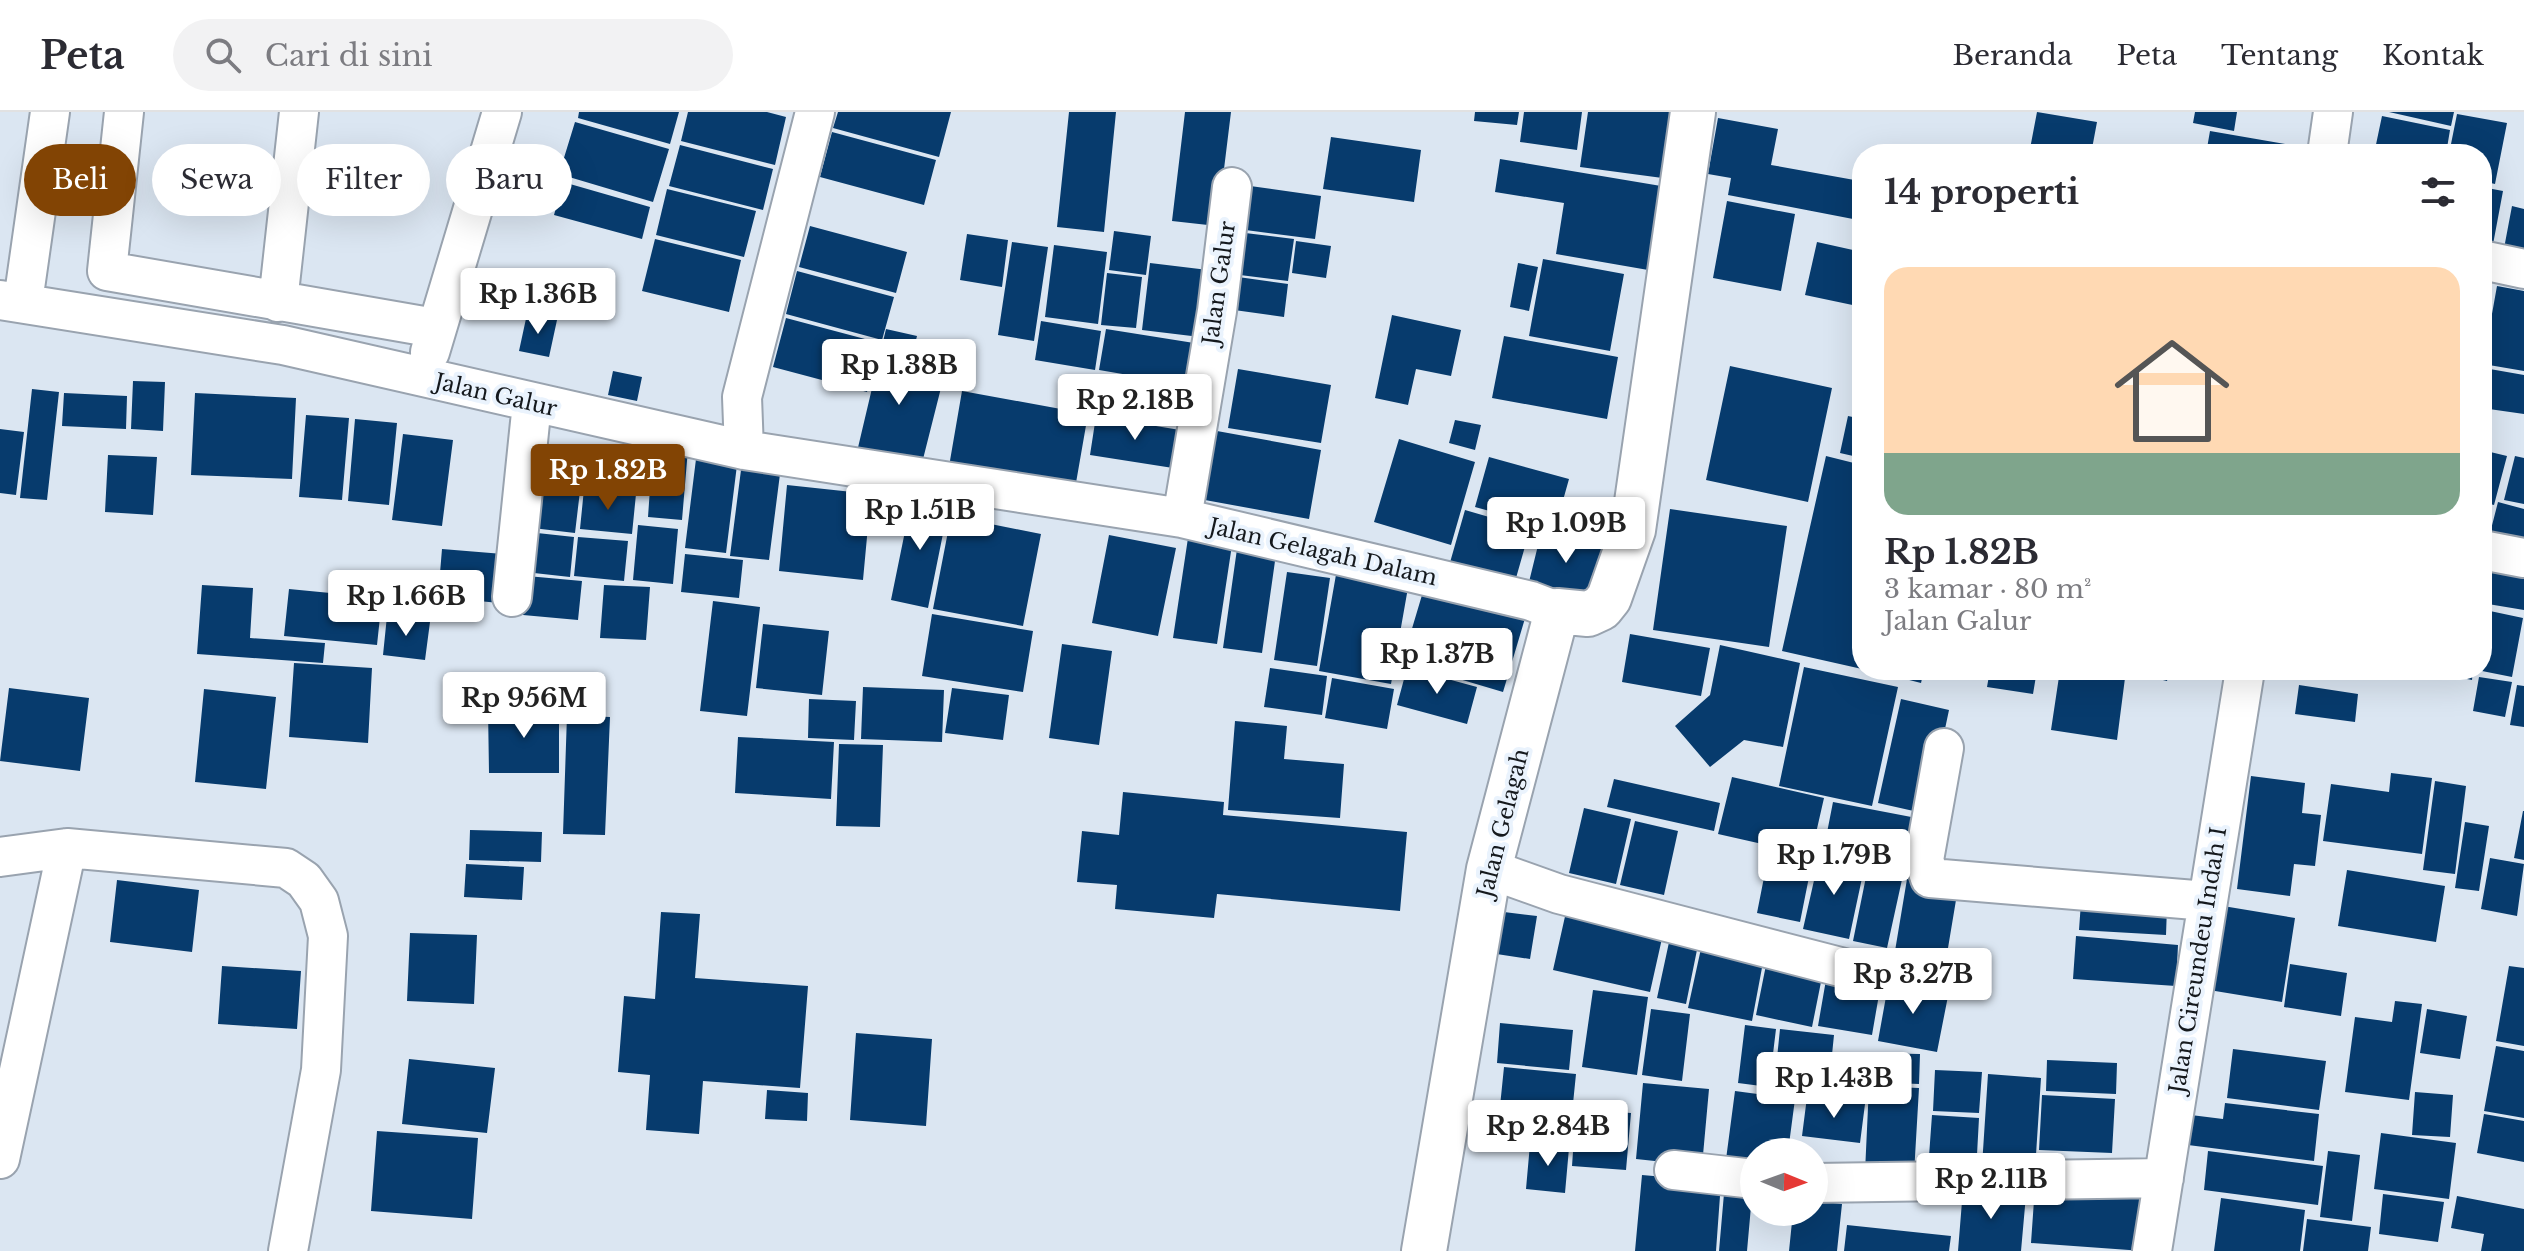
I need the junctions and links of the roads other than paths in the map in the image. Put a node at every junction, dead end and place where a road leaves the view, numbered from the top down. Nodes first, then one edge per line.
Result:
1 (50, 112) edge
2 (124, 112) edge
3 (299, 112) edge
4 (502, 112) edge
5 (815, 112) edge
6 (1693, 112) edge
7 (2333, 112) edge
8 (2328, 144) edge
9 (1232, 187) dead end
10 (2492, 262) edge
11 (2524, 269) edge
12 (12, 301) edge
13 (278, 302) junction
14 (435, 328) junction
15 (424, 378) junction
16 (532, 403) junction
17 (744, 450) junction
18 (1182, 518) junction
19 (2492, 552) edge
20 (2524, 558) edge
21 (512, 597) dead end
22 (1557, 611) junction
23 (2243, 680) edge
24 (1944, 748) dead end
25 (67, 848) junction
26 (0, 857) edge
27 (1489, 869) junction
28 (2207, 901) junction
29 (1875, 976) dead end
30 (0, 1159) edge
31 (1674, 1170) dead end
32 (1740, 1177) edge
33 (2164, 1178) junction
34 (1828, 1183) edge
35 (288, 1251) edge
36 (1424, 1251) edge
37 (2152, 1251) edge

1 - 12 street
2 - 13 street
3 - 13 street
4 - 14 street
5 - 17 street
6 - 22 street
7 - 8 street
9 - 18 street, Jalan Galur
10 - 11 street
12 - 15 street, Jalan Galur
13 - 14 street
14 - 15 street
15 - 16 street, Jalan Galur
16 - 17 street, Jalan Galur
16 - 21 street
17 - 18 street, Jalan Galur
18 - 22 street, Jalan Gelagah Dalam
19 - 20 street
22 - 27 street, Jalan Gelagah
23 - 28 street, Jalan Cireundeu Indah I
24 - 28 street
25 - 26 street
25 - 30 street
25 - 35 street
27 - 29 street
27 - 36 street, Jalan Gelagah
28 - 33 street, Jalan Cireundeu Indah I
31 - 32 street
33 - 34 street
33 - 37 street, Jalan Cireundeu Indah I

